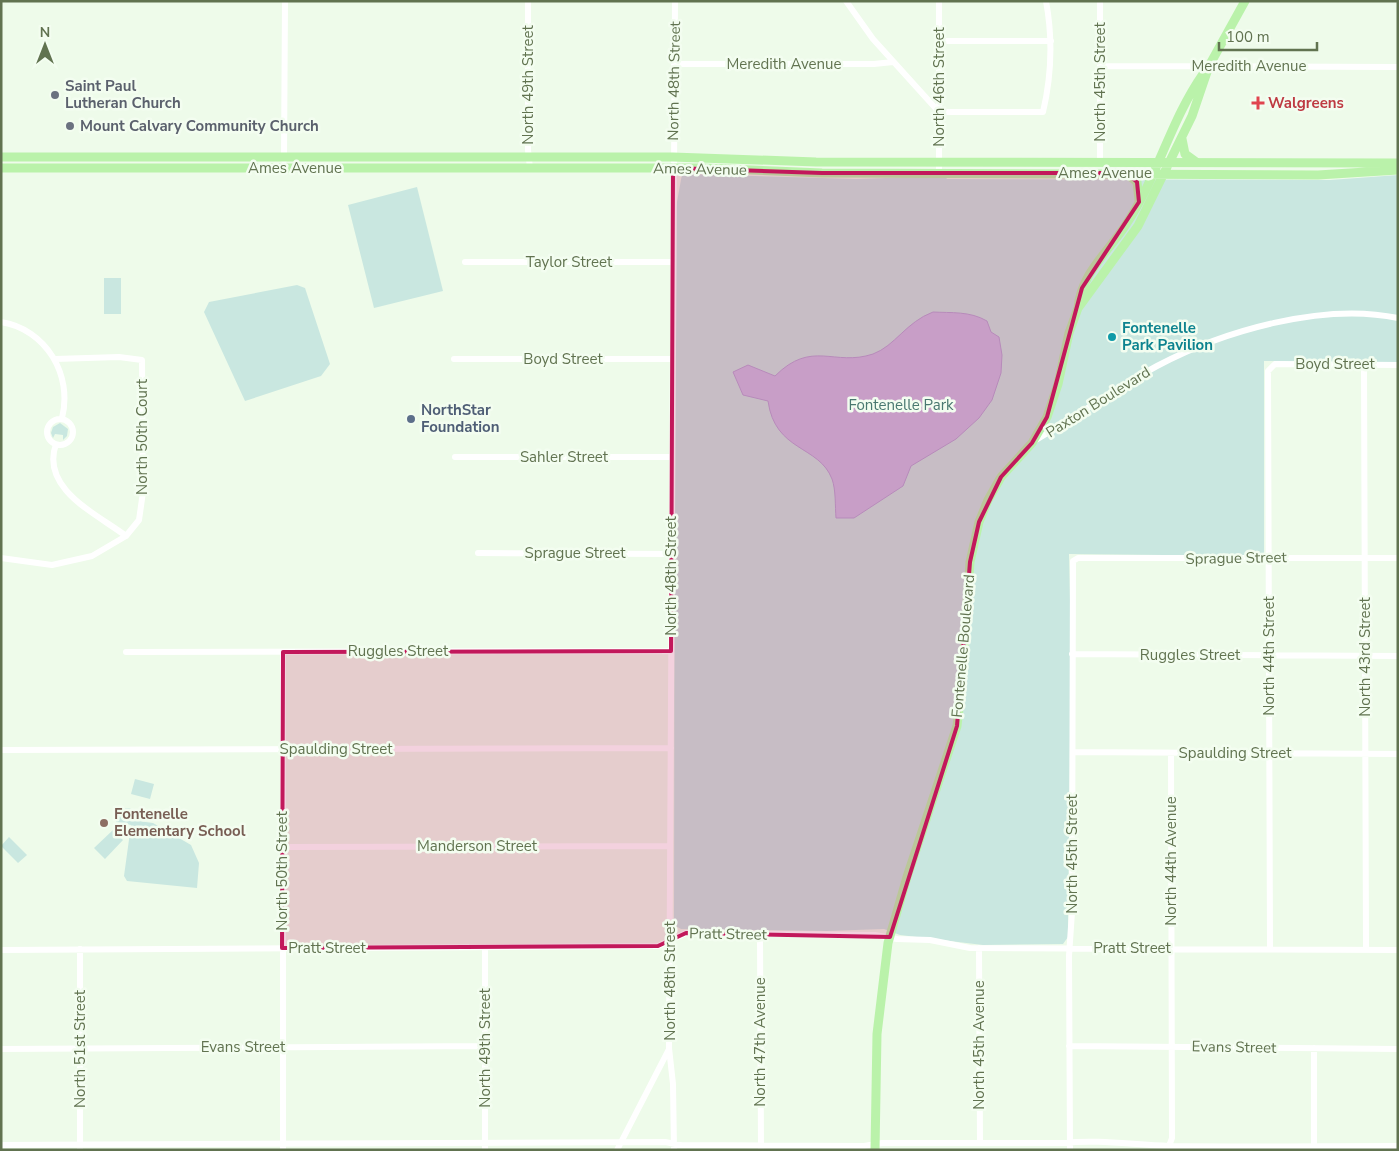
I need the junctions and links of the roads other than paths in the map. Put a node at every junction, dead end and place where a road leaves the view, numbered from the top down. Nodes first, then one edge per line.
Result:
1 (285, 1) edge
2 (528, 1) edge
3 (675, 1) edge
4 (846, 1) edge
5 (939, 1) edge
6 (1046, 1) edge
7 (1100, 1) edge
8 (1246, 1) edge
9 (1051, 41) junction
10 (938, 42) junction
11 (893, 62) junction
12 (674, 64) junction
13 (1100, 66) junction
14 (1209, 66) junction
15 (1398, 67) edge
16 (939, 112) junction
17 (1183, 136) junction
18 (1, 157) edge
19 (284, 157) junction
20 (529, 157) junction
21 (673, 157) junction
22 (938, 162) junction
23 (1066, 163) junction
24 (1100, 163) junction
25 (1158, 163) junction
26 (1170, 163) junction
27 (1198, 163) junction
28 (1398, 163) edge
29 (1, 168) edge
30 (284, 168) junction
31 (530, 168) junction
32 (673, 168) junction
33 (1398, 170) edge
34 (938, 173) junction
35 (1004, 173) junction
36 (1127, 173) junction
37 (1153, 173) junction
38 (1165, 173) junction
39 (1139, 202) junction
40 (465, 262) dead end
41 (672, 262) junction
42 (1078, 308) junction
43 (1398, 318) edge
44 (1, 322) edge
45 (55, 359) junction
46 (454, 359) dead end
47 (672, 360) junction
48 (1272, 364) joint
49 (1364, 364) junction
50 (1398, 365) edge
51 (1047, 417) junction
52 (62, 418) junction
53 (1061, 425) junction
54 (1032, 443) junction
55 (56, 444) junction
56 (455, 457) dead end
57 (672, 457) junction
58 (126, 536) junction
59 (478, 553) dead end
60 (671, 554) junction
61 (1, 558) edge
62 (1269, 558) junction
63 (1365, 558) junction
64 (1398, 558) edge
65 (1074, 559) joint
66 (671, 651) junction
67 (126, 652) dead end
68 (283, 652) junction
69 (1072, 654) junction
70 (1269, 655) junction
71 (1365, 656) junction
72 (1398, 656) edge
73 (671, 748) junction
74 (283, 749) junction
75 (1, 750) edge
76 (1073, 752) junction
77 (1171, 753) junction
78 (1270, 753) junction
79 (1366, 754) junction
80 (1398, 754) edge
81 (670, 846) junction
82 (282, 847) junction
83 (760, 935) junction
84 (890, 937) junction
85 (670, 942) junction
86 (485, 947) junction
87 (282, 948) junction
88 (979, 948) junction
89 (1070, 948) junction
90 (1172, 948) junction
91 (80, 949) junction
92 (1270, 949) junction
93 (1366, 949) junction
94 (1, 950) edge
95 (1398, 950) edge
96 (485, 1046) junction
97 (1069, 1046) junction
98 (1172, 1046) junction
99 (282, 1047) junction
100 (80, 1048) junction
101 (669, 1048) junction
102 (1314, 1048) junction
103 (1, 1049) edge
104 (1398, 1049) edge
105 (620, 1142) junction
106 (980, 1143) junction
107 (1, 1146) edge
108 (485, 1146) edge
109 (994, 1146) edge
110 (1070, 1146) edge
111 (1398, 1146) edge
112 (80, 1147) edge
113 (283, 1147) edge
114 (674, 1147) edge
115 (875, 1147) edge
116 (761, 1148) edge
117 (1168, 1148) edge
118 (1314, 1148) edge
119 (617, 1150) edge

1 - 19 street
2 - 20 street, North 49th Street
3 - 12 street, North 48th Street
4 - 11 street
5 - 10 street, North 46th Street
6 - 9 street
7 - 13 street, North 45th Street
8 - 14 main road, Fontenelle Boulevard
9 - 10 street
9 - 16 street
10 - 16 street, North 46th Street
11 - 12 street, Meredith Avenue
11 - 16 street
12 - 21 street, North 48th Street
13 - 14 street, Meredith Avenue
13 - 24 street, North 45th Street
14 - 15 street, Meredith Avenue
14 - 17 main road, Fontenelle Boulevard
14 - 25 main road, Fontenelle Boulevard
16 - 22 street, North 46th Street
17 - 26 main road, Fontenelle Boulevard
17 - 27 main road
18 - 19 main road, Ames Avenue
19 - 20 main road, Ames Avenue
19 - 30 street
20 - 21 main road, Ames Avenue
20 - 31 street, North 49th Street
21 - 22 main road, Ames Avenue
21 - 32 street, North 48th Street
22 - 23 main road, Ames Avenue
22 - 34 street, North 46th Street
23 - 24 main road, Ames Avenue
23 - 35 main road
24 - 25 main road, Ames Avenue
25 - 26 main road, Ames Avenue
25 - 37 main road, Fontenelle Boulevard
26 - 27 main road, Ames Avenue
26 - 38 main road, Fontenelle Boulevard
27 - 28 main road, Ames Avenue
29 - 30 main road, Ames Avenue
30 - 31 main road, Ames Avenue
31 - 32 main road, Ames Avenue
32 - 34 main road, Ames Avenue
32 - 41 street, North 48th Street
33 - 38 main road, Ames Avenue
34 - 35 main road, Ames Avenue
35 - 36 main road, Ames Avenue
36 - 37 main road, Ames Avenue
36 - 39 main road
37 - 38 main road, Ames Avenue
37 - 39 main road, Fontenelle Boulevard
38 - 42 main road, Fontenelle Boulevard
39 - 42 main road, Fontenelle Boulevard
40 - 41 street, Taylor Street
41 - 47 street, North 48th Street
42 - 51 main road, Fontenelle Boulevard
43 - 53 street, Paxton Boulevard
44 - 45 street
45 - 52 street
45 - 58 street, North 50th Court
46 - 47 street, Boyd Street
47 - 57 street, North 48th Street
48 - 49 street, Boyd Street
48 - 62 street, North 44th Street
49 - 50 street, Boyd Street
49 - 63 street, North 43rd Street
51 - 53 street
51 - 54 main road, Fontenelle Boulevard
52 - 55 street
52 - 55 street
53 - 54 street, Paxton Boulevard
54 - 84 main road, Fontenelle Boulevard
55 - 58 street
56 - 57 street, Sahler Street
57 - 60 street, North 48th Street
58 - 61 street
59 - 60 street, Sprague Street
60 - 66 street, North 48th Street
62 - 63 street, Sprague Street
62 - 65 street, Sprague Street
62 - 70 street, North 44th Street
63 - 64 street, Sprague Street
63 - 71 street, North 43rd Street
65 - 69 street, North 45th Street
66 - 68 street, Ruggles Street
66 - 73 street, North 48th Street
67 - 68 street, Ruggles Street
68 - 74 street, North 50th Street
69 - 70 street, Ruggles Street
69 - 76 street, North 45th Street
70 - 71 street, Ruggles Street
70 - 78 street, North 44th Street
71 - 72 street, Ruggles Street
71 - 79 street, North 43rd Street
73 - 74 street, Spaulding Street
73 - 81 street, North 48th Street
74 - 75 street, Spaulding Street
74 - 82 street, North 50th Street
76 - 77 street, Spaulding Street
76 - 89 street, North 45th Street
77 - 78 street, Spaulding Street
77 - 90 street, North 44th Avenue
78 - 79 street, Spaulding Street
78 - 92 street, North 44th Street
79 - 80 street, Spaulding Street
79 - 93 street, North 43rd Street
81 - 82 street, Manderson Street
81 - 85 street, North 48th Street
82 - 87 street, North 50th Street
83 - 84 street, Pratt Street
83 - 85 street, Pratt Street
83 - 116 street, North 47th Avenue
84 - 88 street, Pratt Street
84 - 115 main road, Fontenelle Boulevard
85 - 86 street, Pratt Street
85 - 101 street, North 48th Street
86 - 87 street, Pratt Street
86 - 96 street, North 49th Street
87 - 91 street, Pratt Street
87 - 99 street, North 50th Street
88 - 89 street, Pratt Street
88 - 106 street, North 45th Avenue
89 - 90 street, Pratt Street
89 - 97 street, North 45th Street
90 - 92 street, Pratt Street
90 - 98 street, North 44th Avenue
91 - 94 street, Pratt Street
91 - 100 street, North 51st Street
92 - 93 street, Pratt Street
93 - 95 street, Pratt Street
96 - 99 street, Evans Street
96 - 108 street, North 49th Street
97 - 98 street, Evans Street
97 - 110 street, North 45th Street
98 - 102 street, Evans Street
98 - 117 street, North 44th Avenue
99 - 100 street, Evans Street
99 - 113 street, North 50th Street
100 - 103 street, Evans Street
100 - 112 street, North 51st Street
101 - 105 street
101 - 114 street, North 48th Street
102 - 104 street, Evans Street
102 - 118 street
105 - 108 street
105 - 114 street
105 - 119 street
106 - 109 street
106 - 115 street
107 - 112 street
108 - 113 street
109 - 110 street
110 - 117 street
111 - 118 street
112 - 113 street
114 - 116 street
115 - 116 street
117 - 118 street

